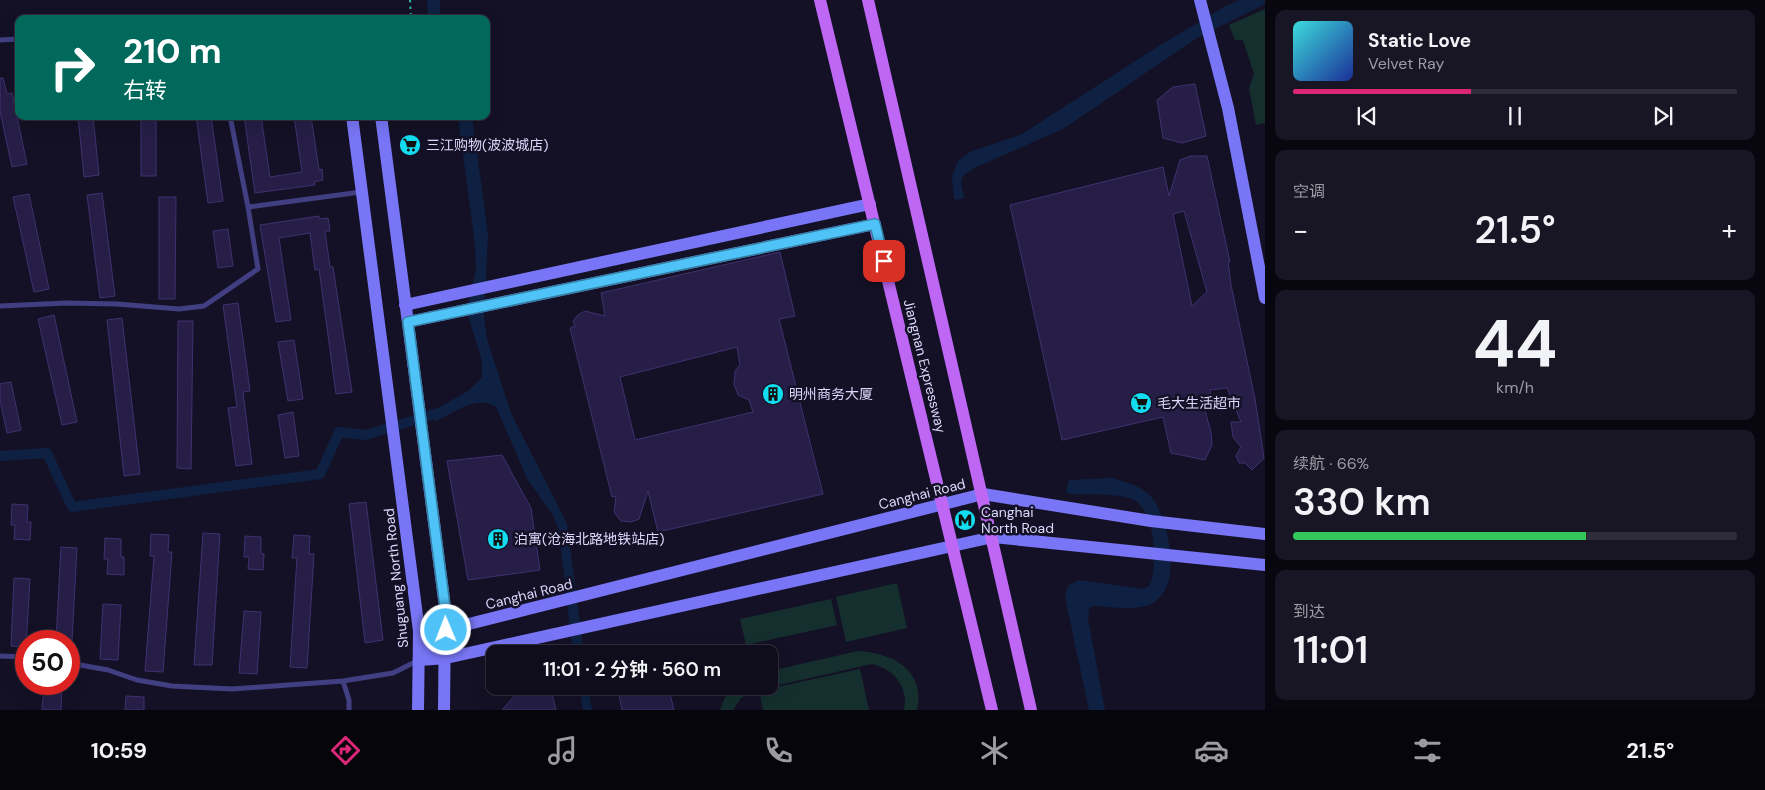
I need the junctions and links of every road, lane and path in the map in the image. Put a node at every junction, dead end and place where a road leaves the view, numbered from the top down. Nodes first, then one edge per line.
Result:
1 (410, 0) edge
2 (820, 0) edge
3 (868, 0) edge
4 (1202, 6) edge
5 (411, 15) edge
6 (0, 40) edge
7 (15, 40) edge
8 (231, 120) edge
9 (353, 120) edge
10 (382, 120) edge
11 (362, 192) junction
12 (870, 204) junction
13 (248, 207) junction
14 (875, 224) junction
15 (1265, 298) edge
16 (406, 304) junction
17 (0, 306) edge
18 (408, 322) junction
19 (983, 494) junction
20 (943, 503) junction
21 (1265, 534) edge
22 (993, 538) junction
23 (954, 547) junction
24 (1265, 565) edge
25 (446, 630) junction
26 (0, 656) edge
27 (15, 657) edge
28 (446, 658) junction
29 (420, 660) junction
30 (80, 665) edge
31 (343, 681) junction
32 (349, 710) edge
33 (418, 710) edge
34 (444, 710) edge
35 (992, 710) edge
36 (1031, 710) edge

1 - 5 path
2 - 12 main road, Jiangnan Expressway
3 - 19 main road, Jiangnan Expressway
4 - 15 street
6 - 7 lane
8 - 13 lane
9 - 11 street, Shuguang North Road
10 - 16 street
11 - 13 lane
11 - 29 street, Shuguang North Road
12 - 14 main road, Jiangnan Expressway
12 - 16 street
13 - 17 lane
14 - 18 street
14 - 20 main road, Jiangnan Expressway
16 - 18 street
18 - 25 street
19 - 20 street, Canghai Road
19 - 21 street, Canghai Road
19 - 22 main road, Jiangnan Expressway
20 - 23 main road, Jiangnan Expressway
20 - 25 street, Canghai Road
22 - 23 street
22 - 24 street
22 - 36 main road, Jiangnan Expressway
23 - 28 street
23 - 35 main road, Jiangnan Expressway
25 - 28 street
25 - 29 street
26 - 27 lane
28 - 29 street
28 - 34 street
29 - 31 lane
29 - 33 street, Shuguang North Road
30 - 31 lane
31 - 32 lane

